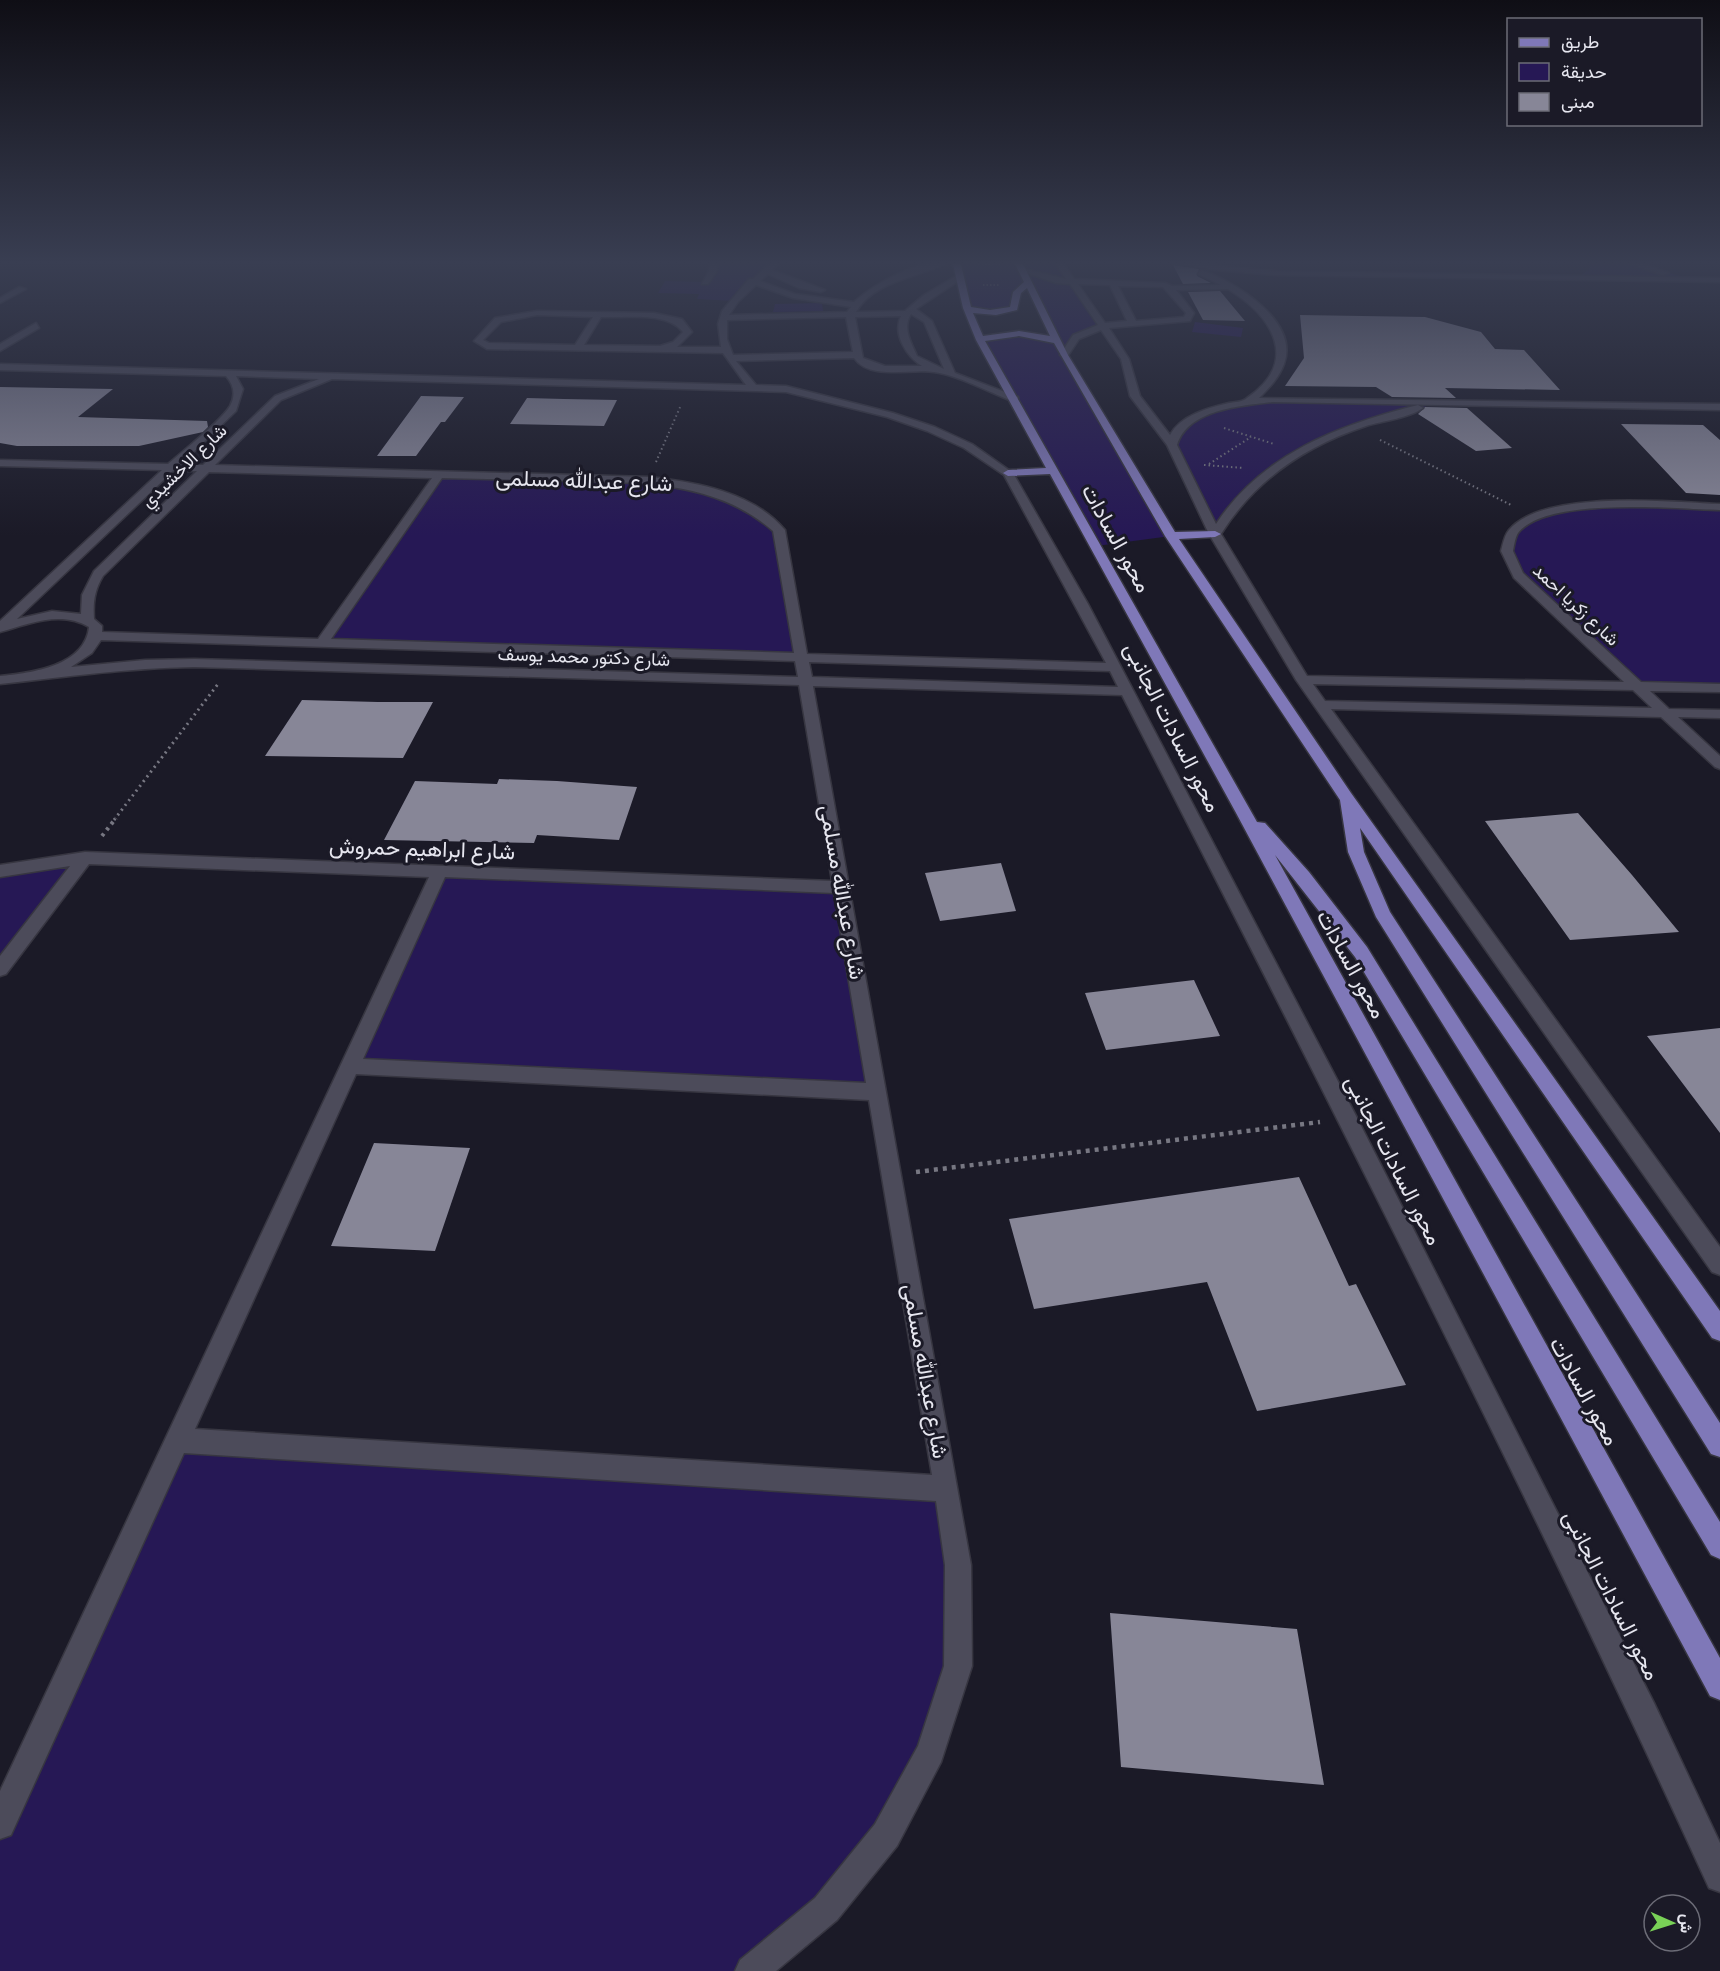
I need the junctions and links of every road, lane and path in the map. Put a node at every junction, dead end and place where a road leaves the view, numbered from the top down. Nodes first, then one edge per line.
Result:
1 (706, 352) edge
2 (857, 352) edge
3 (911, 352) edge
4 (941, 352) edge
5 (987, 352) edge
6 (1062, 352) edge
7 (1120, 352) edge
8 (1283, 352) edge
9 (728, 354) junction
10 (858, 355) junction
11 (0, 367) edge
12 (935, 369) junction
13 (227, 372) junction
14 (345, 375) junction
15 (951, 375) junction
16 (690, 385) junction
17 (752, 387) junction
18 (1016, 399) junction
19 (1443, 401) junction
20 (1248, 403) junction
21 (1720, 407) edge
22 (1194, 418) junction
23 (1355, 428) junction
24 (1251, 437) junction
25 (1173, 445) junction
26 (1298, 452) junction
27 (0, 463) edge
28 (1180, 463) junction
29 (1208, 465) junction
30 (170, 467) junction
31 (205, 468) junction
32 (1269, 470) junction
33 (1054, 471) junction
34 (1008, 473) junction
35 (439, 475) junction
36 (649, 480) junction
37 (1720, 507) edge
38 (1535, 517) junction
39 (1215, 534) junction
40 (1171, 536) junction
41 (88, 619) junction
42 (0, 629) edge
43 (98, 636) junction
44 (322, 642) junction
45 (803, 659) junction
46 (233, 664) junction
47 (1115, 667) junction
48 (41, 674) junction
49 (0, 680) edge
50 (1303, 680) junction
51 (807, 682) junction
52 (1636, 686) junction
53 (1720, 688) edge
54 (1126, 691) junction
55 (1321, 705) junction
56 (1664, 712) junction
57 (1720, 714) edge
58 (1720, 764) edge
59 (1346, 797) junction
60 (1244, 811) junction
61 (85, 858) junction
62 (0, 871) edge
63 (440, 871) junction
64 (843, 887) junction
65 (0, 969) edge
66 (350, 1066) junction
67 (878, 1092) junction
68 (1347, 1118) junction
69 (892, 1175) junction
70 (1720, 1265) edge
71 (1720, 1330) edge
72 (177, 1440) junction
73 (1720, 1445) edge
74 (947, 1489) junction
75 (1720, 1546) edge
76 (1720, 1686) edge
77 (0, 1824) edge
78 (1720, 1877) edge
79 (751, 1971) edge

1 - 9 street
2 - 10 street
3 - 12 street
4 - 15 street
5 - 18 main road, محور السادات
6 - 40 main road, محور السادات
7 - 25 street
8 - 20 street
9 - 10 street
9 - 17 street
10 - 12 street
11 - 13 street
12 - 15 street
13 - 14 street
13 - 30 street, شارع الاخشيدي
14 - 16 street
14 - 31 street, شارع الاخشيدي
15 - 18 street
16 - 17 street
16 - 36 path
17 - 34 street
18 - 33 main road, محور السادات
19 - 20 street
19 - 21 street
19 - 23 street
20 - 22 street
22 - 24 path
22 - 25 street
23 - 26 street
23 - 38 path
24 - 26 path
24 - 29 path
25 - 28 street
26 - 32 street
27 - 30 street, شارع عبدالله مسلمى
28 - 29 path
28 - 39 street
29 - 32 path
30 - 31 street, شارع عبدالله مسلمى
30 - 42 street, شارع الاخشيدي
31 - 35 street, شارع عبدالله مسلمى
31 - 41 street, شارع الاخشيدي
32 - 39 street
33 - 34 main road
33 - 60 main road, محور السادات
34 - 47 street, محور السادات الجانبى
35 - 36 street, شارع عبدالله مسلمى
35 - 44 street
36 - 45 street, شارع عبدالله مسلمى
37 - 38 street, شارع زكريا احمد
38 - 52 street, شارع زكريا احمد
39 - 40 main road
39 - 50 street
40 - 59 main road, محور السادات
41 - 42 street
41 - 43 street
43 - 44 street, شارع دكتور محمد يوسف
43 - 48 street
44 - 45 street, شارع دكتور محمد يوسف
45 - 47 street, شارع دكتور محمد يوسف
45 - 51 street, شارع عبدالله مسلمى
46 - 48 street, شارع دكتور محمد يوسف
46 - 51 street, شارع دكتور محمد يوسف
46 - 61 path
47 - 54 street, محور السادات الجانبى
48 - 49 street
50 - 52 street
50 - 55 street
51 - 54 street, شارع دكتور محمد يوسف
51 - 64 street, شارع عبدالله مسلمى
52 - 53 street
52 - 56 street, شارع زكريا احمد
54 - 68 street, محور السادات الجانبى
55 - 56 street
55 - 70 street
56 - 57 street
56 - 58 street, شارع زكريا احمد
59 - 71 main road, محور السادات
59 - 73 main road
60 - 75 main road
60 - 76 main road, محور السادات
61 - 62 street, شارع ابراهيم حمروش
61 - 63 street, شارع ابراهيم حمروش
61 - 65 street
63 - 64 street, شارع ابراهيم حمروش
63 - 66 street
64 - 67 street, شارع عبدالله مسلمى
66 - 67 street
66 - 72 street
67 - 69 street, شارع عبدالله مسلمى
68 - 69 path
68 - 78 street, محور السادات الجانبى
69 - 74 street, شارع عبدالله مسلمى
72 - 74 street
72 - 77 street
74 - 79 street, شارع عبدالله مسلمى

